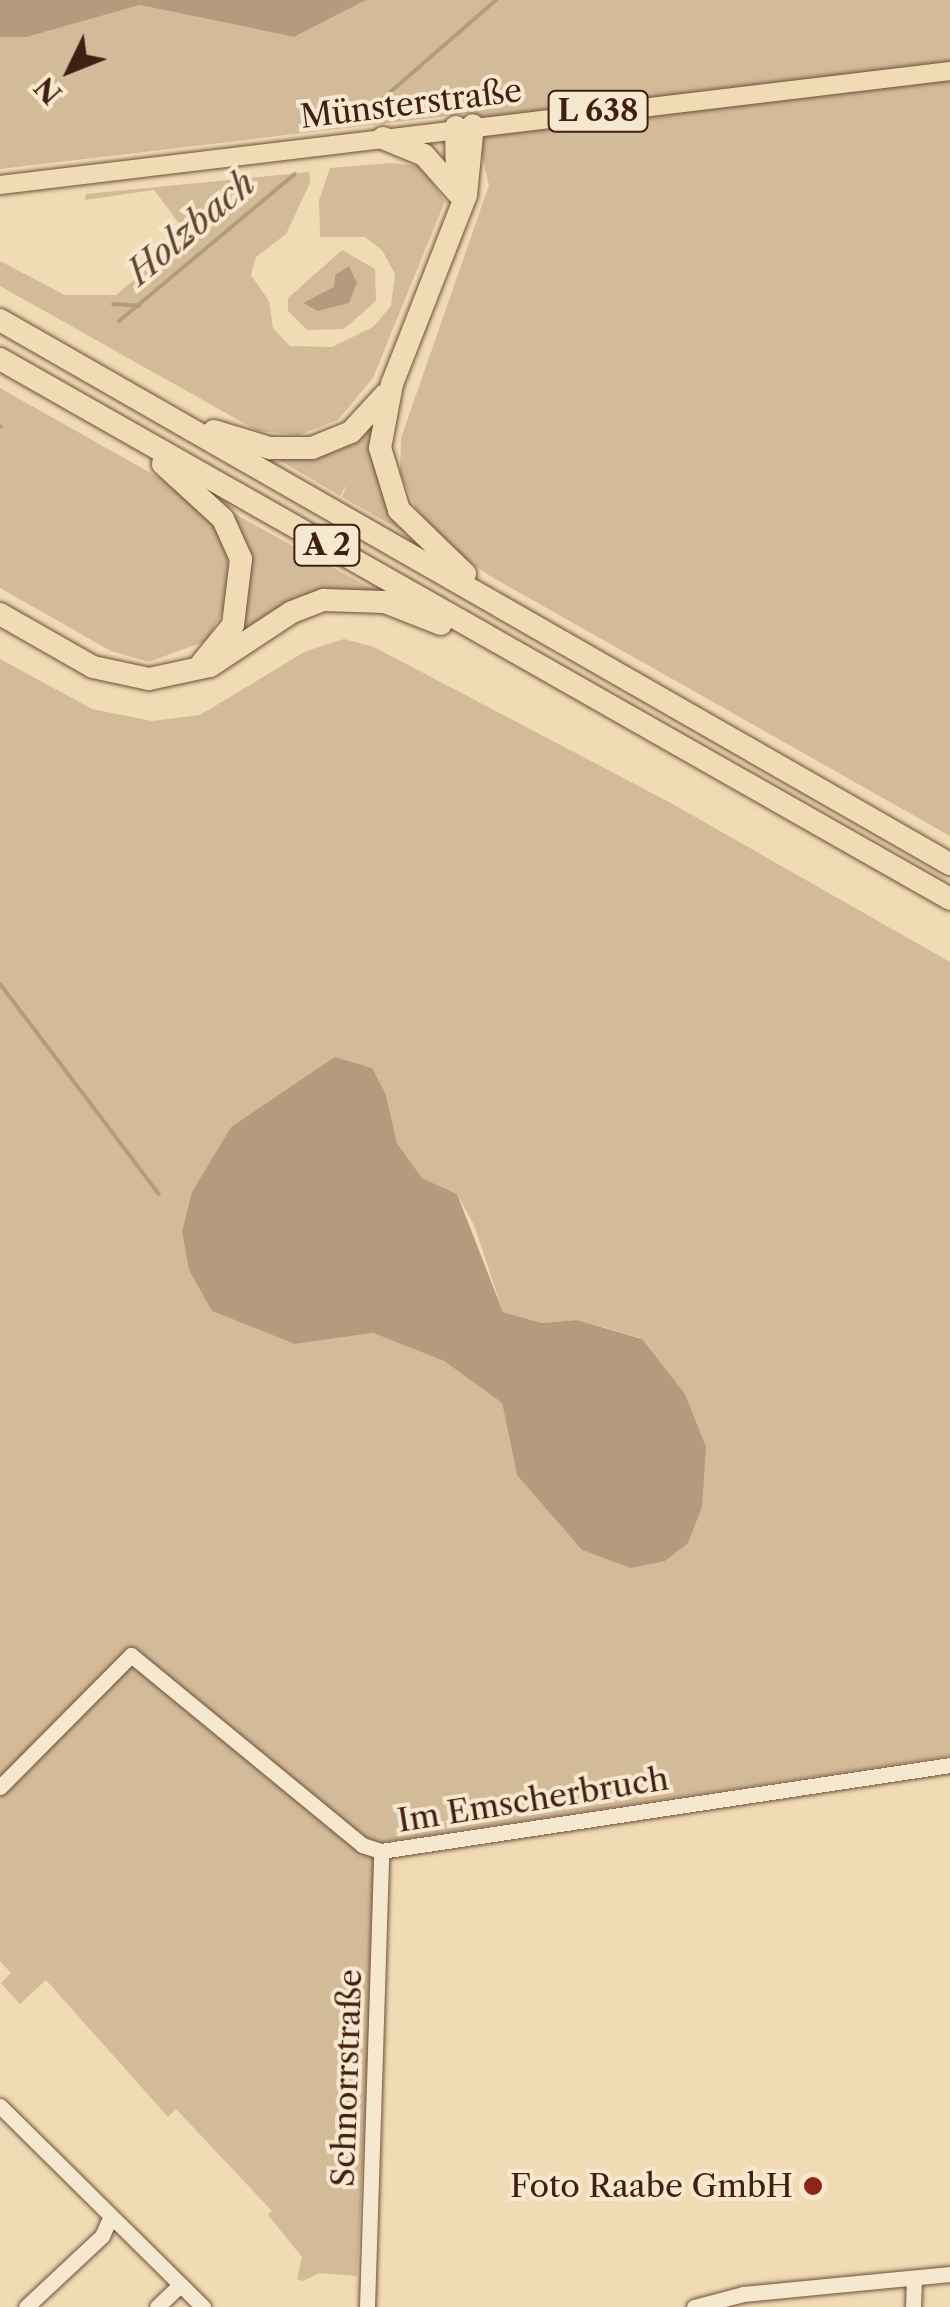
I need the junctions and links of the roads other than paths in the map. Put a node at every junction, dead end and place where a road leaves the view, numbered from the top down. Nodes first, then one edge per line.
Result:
1 (950, 71) edge
2 (464, 126) junction
3 (383, 138) junction
4 (0, 185) edge
5 (457, 192) junction
6 (446, 244) junction
7 (0, 320) edge
8 (0, 359) edge
9 (392, 384) junction
10 (162, 412) junction
11 (114, 424) junction
12 (0, 614) edge
13 (518, 618) junction
14 (540, 666) junction
15 (188, 673) junction
16 (950, 864) edge
17 (950, 900) edge
18 (950, 1765) edge
19 (0, 1787) edge
20 (381, 1851) junction
21 (0, 2106) edge
22 (110, 2218) junction
23 (950, 2274) edge
24 (914, 2278) junction
25 (180, 2286) junction
26 (26, 2307) edge
27 (156, 2307) edge
28 (203, 2307) edge
29 (366, 2307) edge
30 (694, 2307) edge
31 (913, 2307) edge

1 - 2 main road, Münsterstraße / L 638
2 - 3 main road, Münsterstraße / L 638
2 - 5 highway
2 - 6 highway
3 - 4 main road, Münsterstraße / L 638
3 - 5 highway
5 - 6 highway
6 - 9 highway
7 - 10 highway, A 2
8 - 11 highway, A 2
9 - 10 highway
9 - 13 highway
10 - 13 highway, A 2
11 - 14 highway, A 2
11 - 15 highway
12 - 15 highway
13 - 16 highway, A 2
14 - 15 highway
14 - 17 highway, A 2
18 - 20 street, Im Emscherbruch
19 - 20 street, Im Emscherbruch
20 - 29 street, Schnorrstraße
21 - 22 street
22 - 25 street
22 - 26 street
23 - 24 street
24 - 30 street
24 - 31 street
25 - 27 street
25 - 28 street

